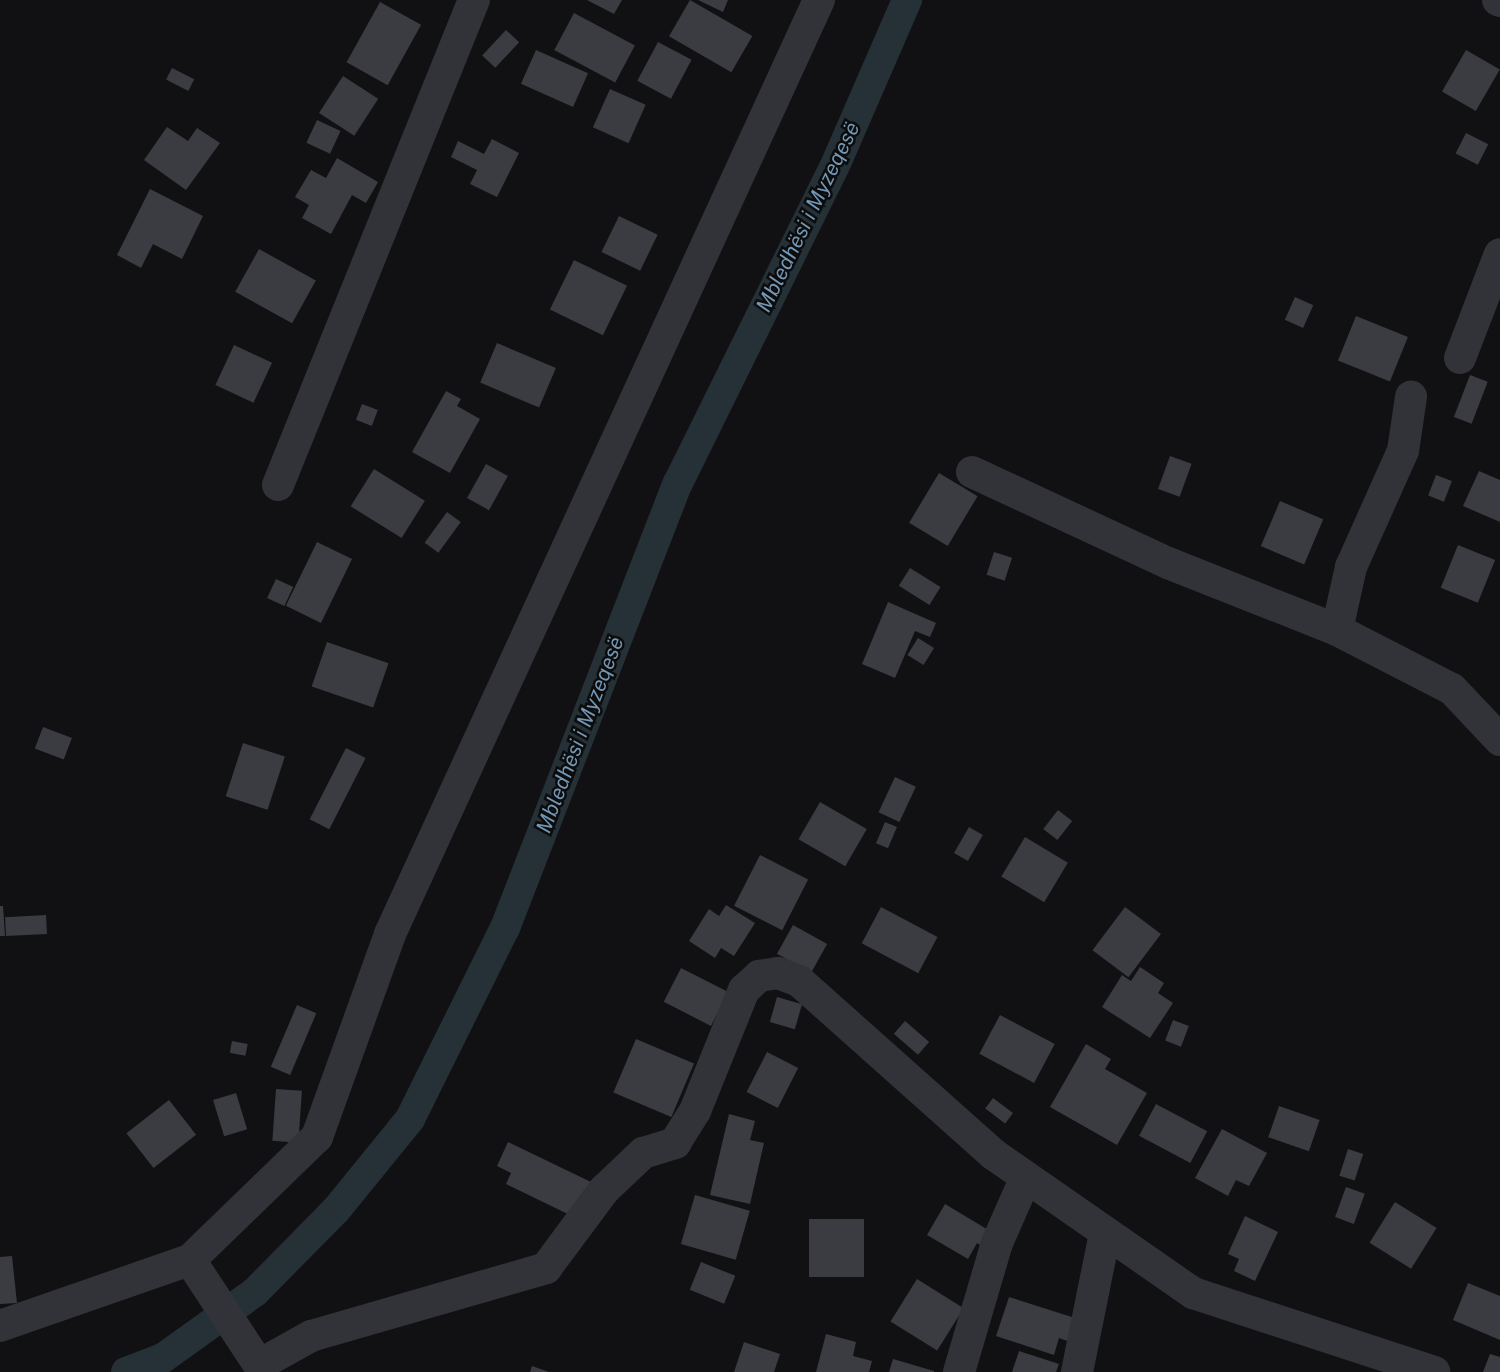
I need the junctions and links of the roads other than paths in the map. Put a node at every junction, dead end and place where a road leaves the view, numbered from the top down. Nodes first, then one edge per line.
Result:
1 (474, 0) edge
2 (819, 0) edge
3 (1500, 254) edge
4 (1460, 358) dead end
5 (1411, 397) dead end
6 (972, 472) dead end
7 (278, 485) dead end
8 (1337, 630) junction
9 (1500, 740) edge
10 (1026, 1177) junction
11 (1105, 1233) junction
12 (195, 1267) junction
13 (0, 1326) edge
14 (257, 1362) edge
15 (960, 1372) edge
16 (1077, 1372) edge
17 (1434, 1372) edge

1 - 7 street
2 - 12 street
3 - 4 street
5 - 8 street
6 - 8 street
8 - 9 street
10 - 11 street
10 - 14 street
10 - 15 street
11 - 16 street
11 - 17 street
12 - 13 street
12 - 14 street

